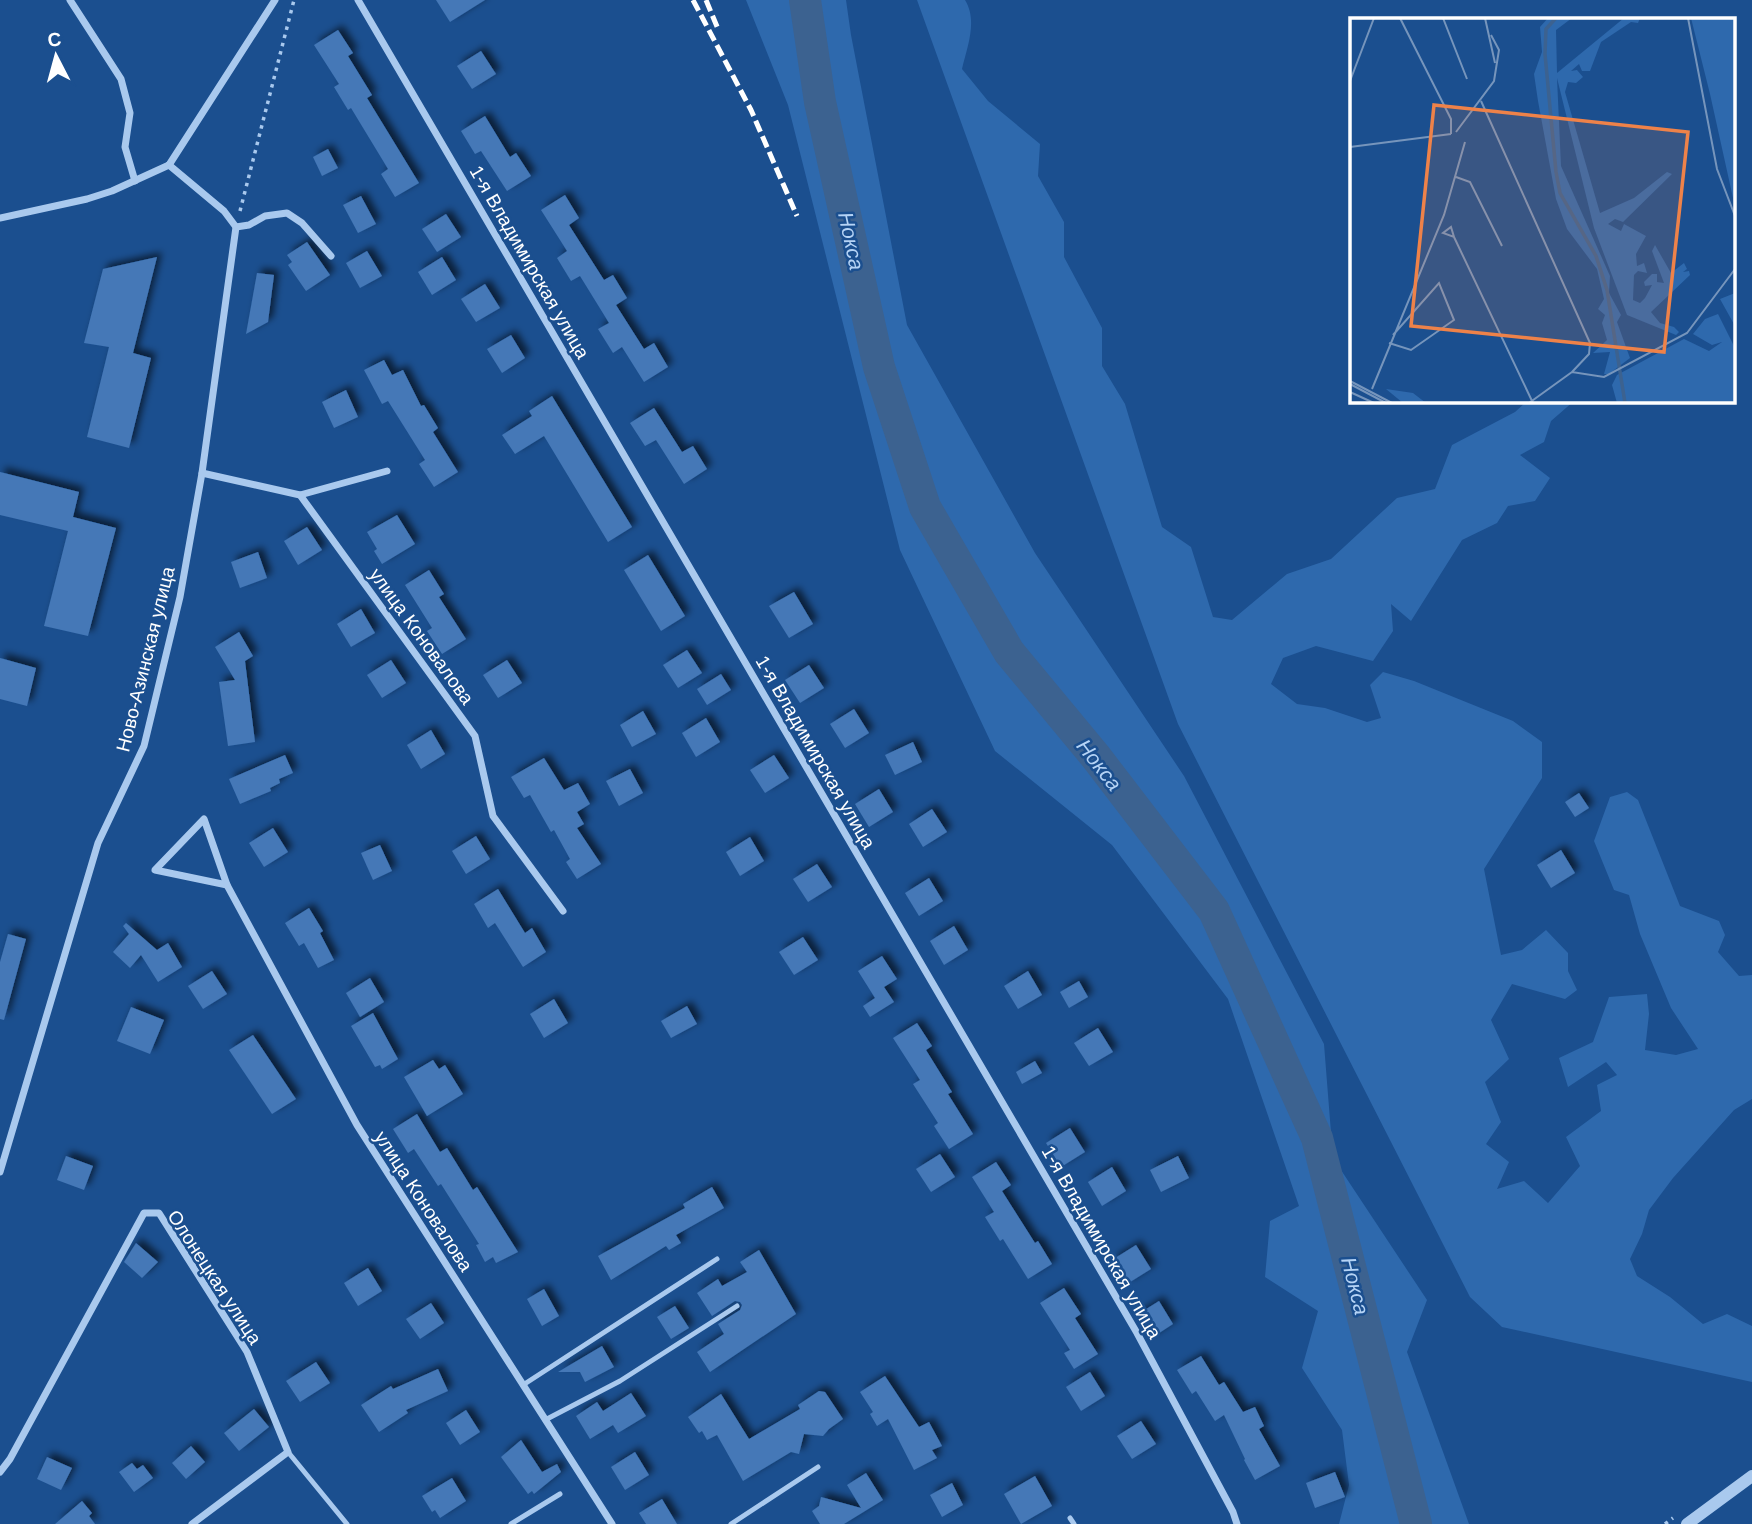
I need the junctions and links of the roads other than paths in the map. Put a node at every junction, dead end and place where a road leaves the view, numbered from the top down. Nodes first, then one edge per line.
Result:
1 (70, 0) edge
2 (275, 0) edge
3 (358, 0) edge
4 (169, 165) junction
5 (135, 181) junction
6 (0, 218) edge
7 (236, 227) junction
8 (331, 256) dead end
9 (387, 471) dead end
10 (202, 473) junction
11 (300, 495) junction
12 (227, 885) junction
13 (563, 911) dead end
14 (0, 1172) edge
15 (717, 1259) dead end
16 (737, 1306) dead end
17 (523, 1385) junction
18 (545, 1420) junction
19 (288, 1452) junction
20 (818, 1467) dead end
21 (0, 1472) edge
22 (1752, 1476) edge
23 (560, 1494) dead end
24 (192, 1524) edge
25 (347, 1524) edge
26 (511, 1524) edge
27 (612, 1524) edge
28 (731, 1524) edge
29 (1237, 1524) edge
30 (1687, 1524) edge

1 - 5 street
2 - 4 street
3 - 29 street, 1-я Владимирская улица
4 - 5 street
4 - 7 street
5 - 6 street
7 - 8 street
7 - 10 street, Ново-Азинская улица
9 - 11 street
10 - 11 street
10 - 14 street, Ново-Азинская улица
11 - 13 street, улица Коновалова
12 - 12 street, улица Коновалова
12 - 17 street, улица Коновалова
15 - 17 lane
16 - 18 lane
17 - 18 street, улица Коновалова
18 - 27 street, улица Коновалова
19 - 21 street, Олонецкая улица
19 - 24 street
19 - 25 lane
20 - 28 lane
22 - 30 street
23 - 26 lane

